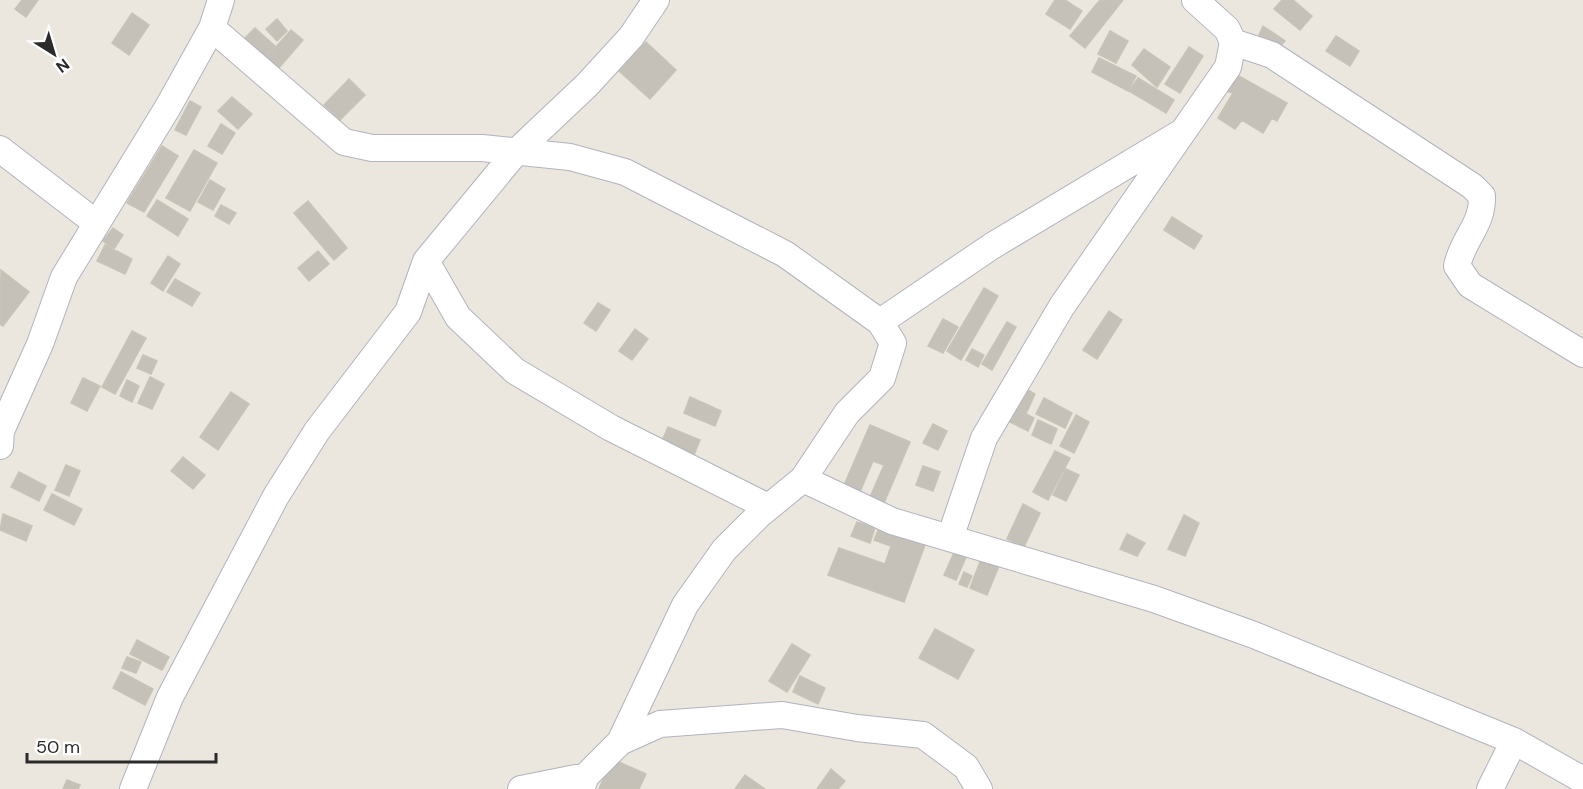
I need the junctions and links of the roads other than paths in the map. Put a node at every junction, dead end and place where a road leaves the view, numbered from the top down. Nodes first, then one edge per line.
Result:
1 (221, 0) edge
2 (656, 0) edge
3 (1211, 4) edge
4 (212, 28) junction
5 (1233, 42) junction
6 (1189, 128) junction
7 (0, 149) edge
8 (516, 152) junction
9 (96, 223) junction
10 (426, 261) junction
11 (880, 322) junction
12 (1583, 354) edge
13 (0, 430) edge
14 (0, 446) edge
15 (803, 479) junction
16 (768, 507) junction
17 (950, 538) junction
18 (1514, 741) junction
19 (620, 742) junction
20 (1583, 780) edge
21 (584, 782) edge
22 (133, 789) edge
23 (521, 789) edge
24 (979, 789) edge
25 (1490, 789) edge

1 - 4 street
2 - 8 street
3 - 5 street
4 - 8 street
4 - 9 street
5 - 6 street
5 - 12 street
6 - 11 street
6 - 17 street
7 - 9 street
8 - 10 street
8 - 11 street
9 - 13 street
10 - 16 street
10 - 22 street
11 - 15 street
13 - 14 street
15 - 16 street
15 - 17 street
16 - 19 street
17 - 18 street
18 - 20 street
18 - 25 street
19 - 21 street
19 - 24 street
21 - 23 street

